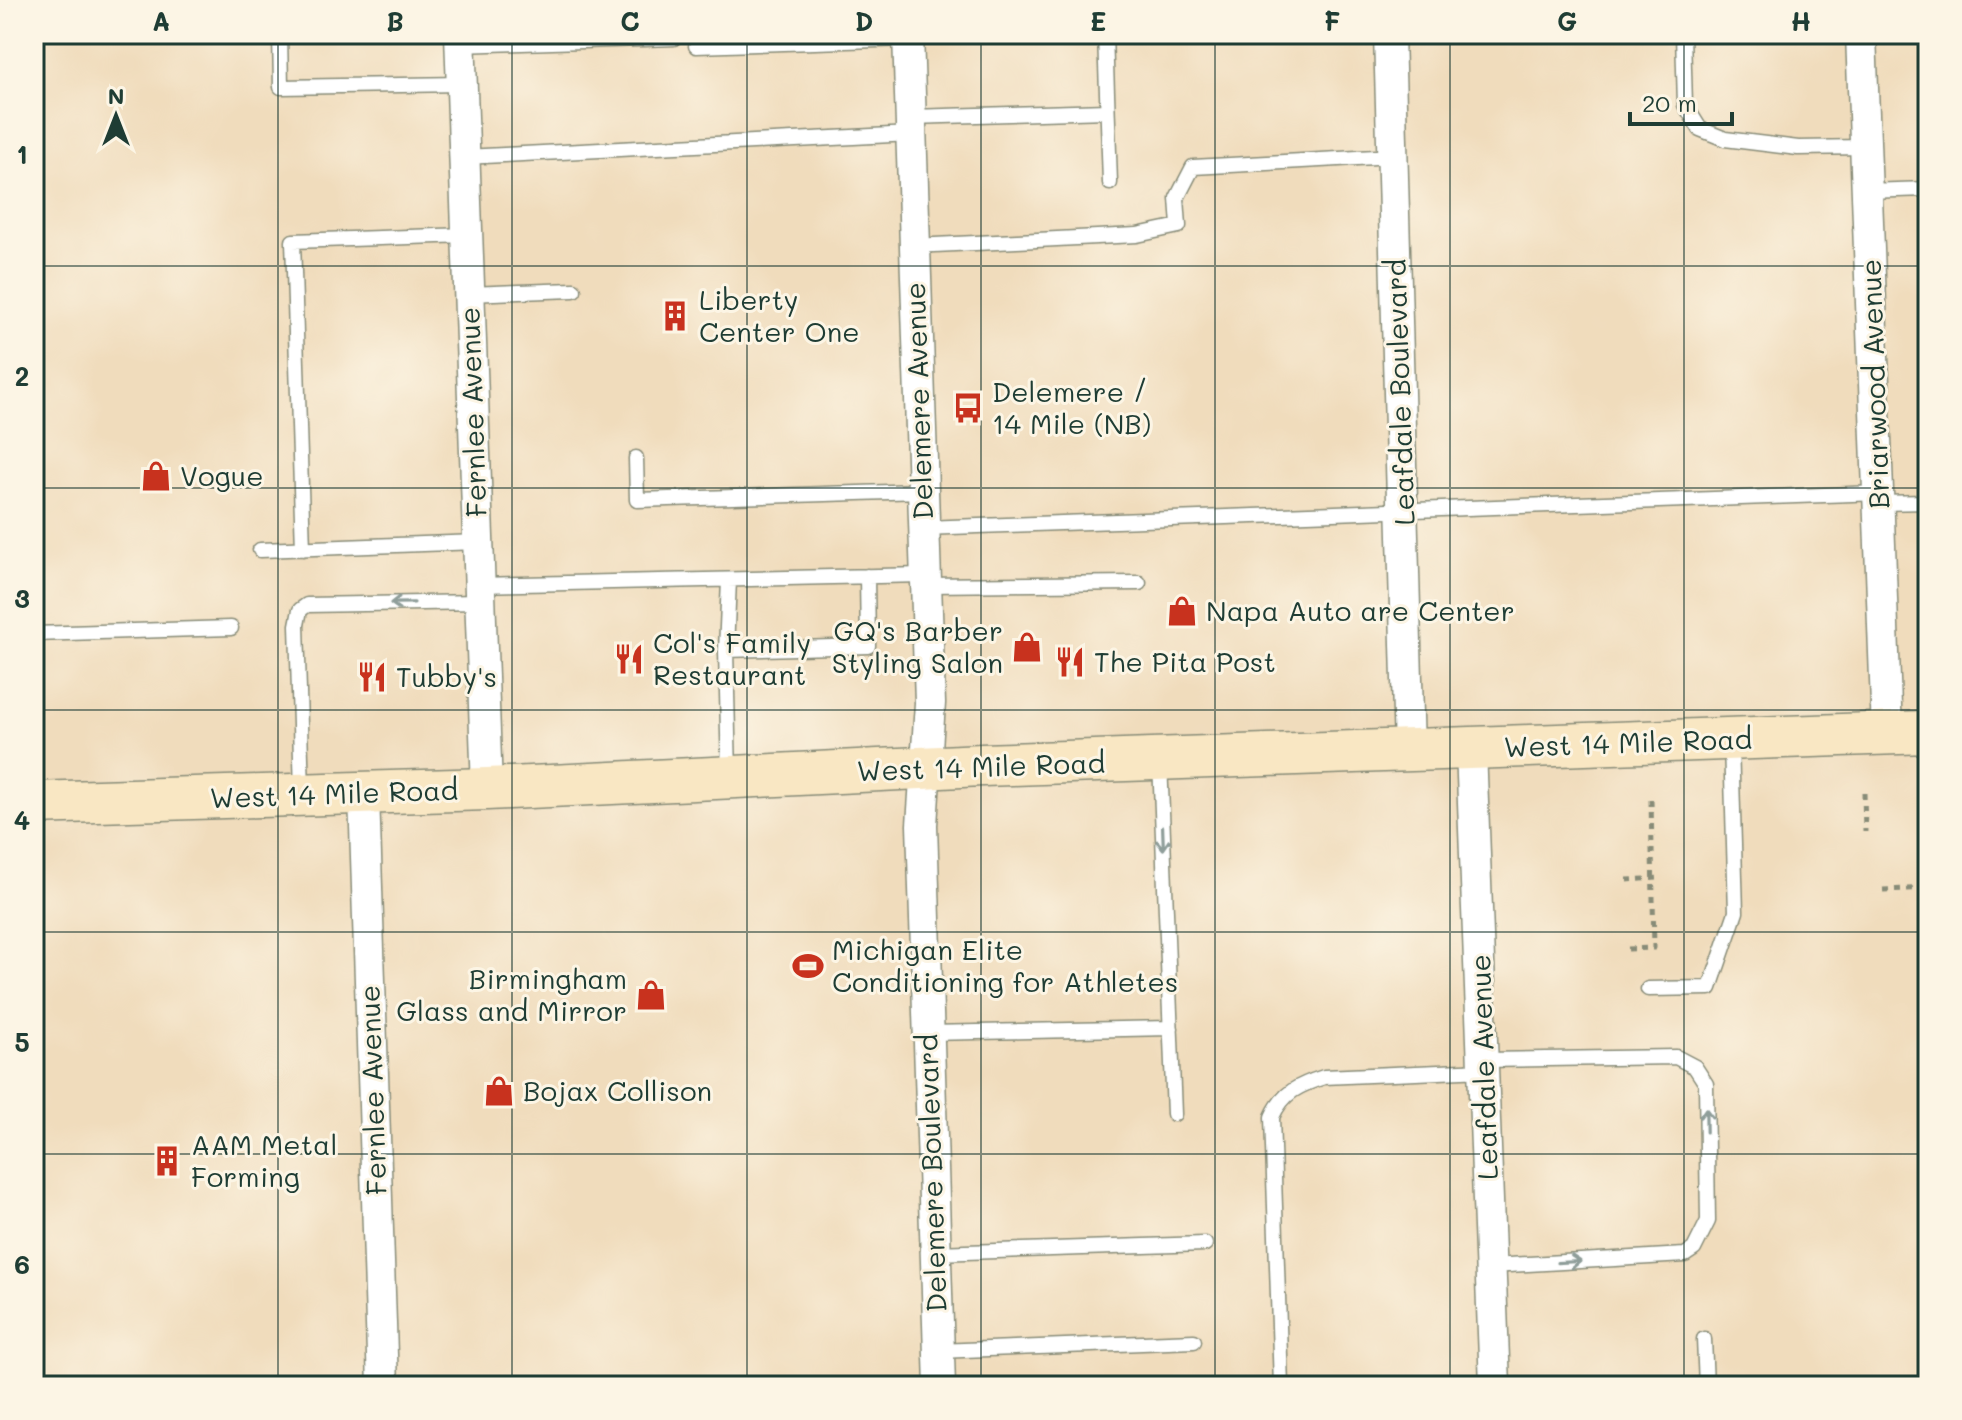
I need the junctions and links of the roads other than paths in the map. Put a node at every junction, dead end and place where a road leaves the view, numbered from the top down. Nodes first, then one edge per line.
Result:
1 (280, 34) edge
2 (1105, 34) edge
3 (1389, 34) edge
4 (1683, 34) edge
5 (1861, 34) edge
6 (908, 36) edge
7 (674, 38) dead end
8 (460, 40) edge
9 (696, 46) dead end
10 (461, 84) junction
11 (1107, 111) junction
12 (911, 125) junction
13 (1865, 147) junction
14 (1394, 156) junction
15 (464, 157) junction
16 (1110, 183) dead end
17 (1928, 189) edge
18 (1866, 191) junction
19 (467, 235) junction
20 (914, 246) junction
21 (574, 290) dead end
22 (469, 294) junction
23 (636, 458) dead end
24 (922, 491) junction
25 (1880, 498) junction
26 (1928, 502) edge
27 (1404, 510) junction
28 (923, 528) junction
29 (478, 542) junction
30 (303, 549) junction
31 (260, 550) dead end
32 (867, 576) junction
33 (729, 580) junction
34 (924, 580) junction
35 (1139, 583) dead end
36 (480, 594) junction
37 (231, 628) dead end
38 (34, 634) edge
39 (726, 650) junction
40 (1928, 732) edge
41 (1887, 733) junction
42 (1730, 739) junction
43 (1471, 749) junction
44 (1409, 751) junction
45 (1160, 760) junction
46 (928, 768) junction
47 (730, 778) junction
48 (487, 789) junction
49 (364, 794) junction
50 (302, 795) junction
51 (34, 803) edge
52 (1648, 989) dead end
53 (1171, 1028) junction
54 (927, 1033) junction
55 (1485, 1065) junction
56 (1174, 1114) dead end
57 (1205, 1244) dead end
58 (935, 1253) junction
59 (1491, 1266) junction
60 (1704, 1339) dead end
61 (1194, 1341) dead end
62 (938, 1351) junction
63 (383, 1386) edge
64 (940, 1386) edge
65 (1281, 1386) edge
66 (1495, 1386) edge
67 (1706, 1386) edge

1 - 10 lane
2 - 11 lane
3 - 14 street, Leafdale Boulevard
4 - 13 lane
5 - 13 street, Briarwood Avenue
6 - 9 lane
6 - 12 street, Delemere Avenue
7 - 8 lane
8 - 10 street, Fernlee Avenue
10 - 15 street, Fernlee Avenue
11 - 12 lane
11 - 16 lane
12 - 15 lane
12 - 20 street, Delemere Avenue
13 - 18 street, Briarwood Avenue
14 - 20 lane
14 - 27 street, Leafdale Boulevard
15 - 19 street, Fernlee Avenue
17 - 18 lane
18 - 25 street, Briarwood Avenue
19 - 22 street, Fernlee Avenue
19 - 30 lane
20 - 24 street, Delemere Avenue
21 - 22 lane
22 - 29 street, Fernlee Avenue
23 - 24 lane
24 - 28 street, Delemere Avenue
25 - 26 lane
25 - 27 lane
25 - 41 street, Briarwood Avenue
27 - 28 lane
27 - 44 street, Leafdale Boulevard
28 - 34 street, Delemere Avenue
29 - 30 lane
29 - 36 street, Fernlee Avenue
30 - 31 lane
32 - 33 lane
32 - 34 lane
32 - 39 lane
33 - 36 lane
33 - 39 lane
34 - 35 lane
34 - 46 street, Delemere Avenue
36 - 48 street, Fernlee Avenue
36 -> 50 lane
37 - 38 lane
39 - 47 lane
40 - 41 main road, West 14 Mile Road
41 - 42 main road, West 14 Mile Road
42 - 43 main road, West 14 Mile Road
42 - 52 lane
43 - 44 main road, West 14 Mile Road
43 - 55 street, Leafdale Avenue
44 - 45 main road, West 14 Mile Road
45 - 46 main road, West 14 Mile Road
45 -> 53 lane
46 - 47 main road, West 14 Mile Road
46 - 54 street, Delemere Boulevard
47 - 48 main road, West 14 Mile Road
48 - 49 main road, West 14 Mile Road
49 - 50 main road, West 14 Mile Road
49 - 63 street, Fernlee Avenue
50 - 51 main road, West 14 Mile Road
53 - 54 lane
53 - 56 lane
54 - 58 street, Delemere Boulevard
55 - 59 street, Leafdale Avenue
59 -> 55 lane
55 - 65 lane
57 - 58 lane
58 - 62 street, Delemere Boulevard
59 - 66 street, Leafdale Avenue
60 - 67 lane
61 - 62 lane
62 - 64 street, Delemere Boulevard

